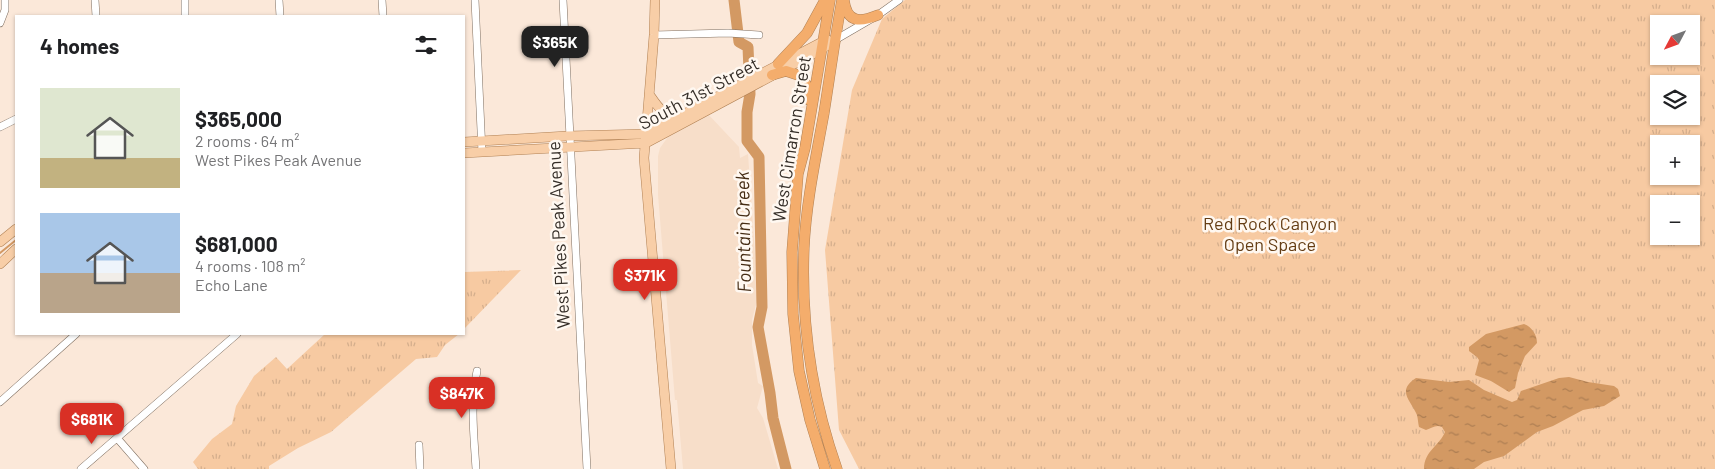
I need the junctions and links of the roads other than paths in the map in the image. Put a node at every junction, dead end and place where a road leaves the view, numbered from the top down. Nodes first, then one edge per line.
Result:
1 (5, 0) edge
2 (95, 0) edge
3 (185, 0) edge
4 (279, 0) edge
5 (382, 0) edge
6 (475, 0) edge
7 (563, 0) edge
8 (655, 0) edge
9 (825, 0) edge
10 (830, 0) edge
11 (843, 0) edge
12 (899, 0) edge
13 (96, 15) edge
14 (185, 15) edge
15 (280, 15) edge
16 (383, 15) edge
17 (878, 15) junction
18 (0, 23) edge
19 (654, 35) junction
20 (759, 35) dead end
21 (835, 40) junction
22 (823, 45) junction
23 (778, 64) junction
24 (772, 74) junction
25 (761, 77) junction
26 (737, 90) junction
27 (649, 94) junction
28 (680, 116) junction
29 (15, 120) edge
30 (0, 127) edge
31 (570, 136) junction
32 (646, 139) junction
33 (482, 141) junction
34 (465, 142) edge
35 (570, 147) junction
36 (805, 148) junction
37 (482, 152) junction
38 (465, 153) edge
39 (15, 230) edge
40 (0, 242) edge
41 (15, 251) edge
42 (0, 264) edge
43 (75, 335) edge
44 (236, 335) edge
45 (477, 371) dead end
46 (0, 402) edge
47 (117, 438) junction
48 (419, 446) dead end
49 (81, 469) edge
50 (144, 469) edge
51 (420, 469) edge
52 (476, 469) edge
53 (587, 469) edge
54 (671, 469) edge
55 (825, 469) edge
56 (837, 469) edge

1 - 18 street
2 - 13 street
3 - 14 street
4 - 15 street
5 - 16 street
6 - 33 street
7 - 31 street, West Pikes Peak Avenue
8 - 19 main road
9 - 23 highway
10 - 22 highway, West Cimarron Street
11 - 17 highway
11 - 21 highway, West Cimarron Street
12 - 17 street, South 31st Street
17 - 21 street, South 31st Street
19 - 20 street
19 - 27 main road
21 - 22 main road, South 31st Street
21 - 56 highway, West Cimarron Street
22 - 23 main road, South 31st Street
22 - 24 main road, South 31st Street
22 - 36 highway, West Cimarron Street
23 - 25 main road, South 31st Street
24 - 25 main road, South 31st Street
24 - 36 highway
25 - 26 main road, South 31st Street
26 - 28 main road, South 31st Street
26 - 32 main road, South 31st Street
27 - 28 main road
27 - 32 main road
28 - 32 main road, South 31st Street
29 - 30 street
31 - 32 main road
31 - 33 main road
31 - 35 street, West Pikes Peak Avenue
32 - 35 main road, South 31st Street
32 - 54 main road
33 - 34 main road
33 - 37 street
35 - 37 main road, South 31st Street
35 - 53 street, West Pikes Peak Avenue
36 - 55 highway, West Cimarron Street
37 - 38 main road, South 31st Street
39 - 40 main road
41 - 42 main road
43 - 46 street
44 - 47 street
45 - 52 street
47 - 49 street
47 - 50 street
48 - 51 street

